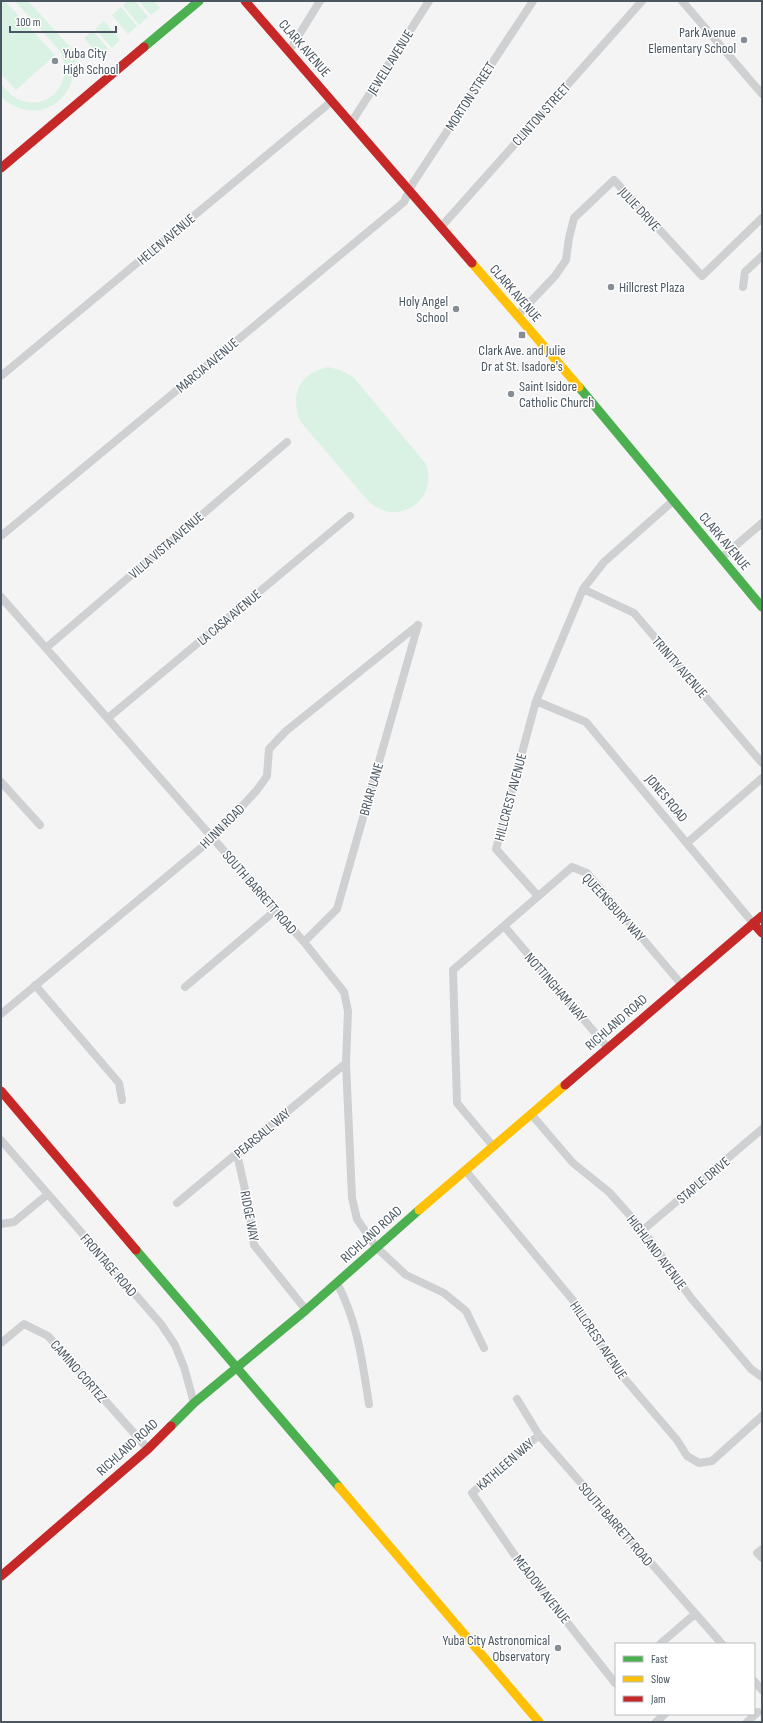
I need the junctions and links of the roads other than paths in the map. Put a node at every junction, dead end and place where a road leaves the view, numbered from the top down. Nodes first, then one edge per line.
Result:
1 (199, 1) edge
2 (245, 1) edge
3 (320, 1) edge
4 (429, 1) edge
5 (532, 1) edge
6 (642, 1) edge
7 (682, 1) edge
8 (289, 51) junction
9 (761, 93) edge
10 (332, 101) junction
11 (351, 123) junction
12 (1, 168) edge
13 (409, 191) junction
14 (762, 218) edge
15 (441, 227) junction
16 (762, 256) edge
17 (743, 287) dead end
18 (517, 316) junction
19 (1, 376) edge
20 (286, 442) dead end
21 (673, 501) junction
22 (350, 516) dead end
23 (762, 523) edge
24 (1, 536) edge
25 (721, 558) junction
26 (584, 589) junction
27 (1, 597) edge
28 (762, 607) edge
29 (418, 625) joint
30 (46, 648) junction
31 (536, 701) junction
32 (108, 718) junction
33 (762, 762) edge
34 (762, 778) edge
35 (1, 782) edge
36 (40, 825) dead end
37 (213, 838) junction
38 (687, 843) junction
39 (538, 896) junction
40 (276, 910) junction
41 (762, 916) edge
42 (753, 923) junction
43 (504, 926) junction
44 (762, 933) edge
45 (304, 942) junction
46 (682, 984) junction
47 (35, 985) junction
48 (186, 987) dead end
49 (1, 1014) edge
50 (608, 1048) junction
51 (346, 1063) junction
52 (1, 1091) edge
53 (122, 1100) dead end
54 (531, 1114) junction
55 (762, 1129) edge
56 (1, 1140) edge
57 (493, 1146) junction
58 (237, 1154) junction
59 (465, 1170) junction
60 (48, 1194) junction
61 (177, 1203) dead end
62 (1, 1224) edge
63 (643, 1230) junction
64 (376, 1247) junction
65 (337, 1284) junction
66 (306, 1310) junction
67 (1, 1344) edge
68 (484, 1348) dead end
69 (237, 1366) junction
70 (762, 1377) edge
71 (517, 1399) dead end
72 (194, 1403) junction
73 (369, 1404) dead end
74 (762, 1416) edge
75 (539, 1435) junction
76 (148, 1449) junction
77 (472, 1493) joint
78 (762, 1549) edge
79 (762, 1558) edge
80 (1, 1576) edge
81 (695, 1614) junction
82 (661, 1643) edge
83 (721, 1643) edge
84 (615, 1682) edge
85 (755, 1682) edge
86 (762, 1690) edge
87 (758, 1712) dead end
88 (664, 1715) edge
89 (755, 1715) edge
90 (755, 1715) edge
91 (539, 1722) edge
92 (656, 1722) edge
93 (747, 1722) edge

1 - 12 main road
2 - 8 main road, CLARK AVENUE
3 - 8 street
4 - 11 street, JEWELL AVENUE
5 - 13 street, MORTON STREET
6 - 15 street, CLINTON STREET
7 - 9 street
8 - 10 main road, CLARK AVENUE
10 - 11 main road, CLARK AVENUE
10 - 19 street, HELEN AVENUE
11 - 13 main road, CLARK AVENUE
13 - 15 main road, CLARK AVENUE
13 - 24 street, MARCIA AVENUE
14 - 18 street, JULIE DRIVE
15 - 18 main road, CLARK AVENUE
16 - 17 street
18 - 21 main road, CLARK AVENUE
20 - 30 street, VILLA VISTA AVENUE
21 - 25 main road, CLARK AVENUE
21 - 26 street, HILLCREST AVENUE
22 - 32 street, LA CASA AVENUE
23 - 25 street
25 - 28 main road, CLARK AVENUE
26 - 31 street, HILLCREST AVENUE
26 - 33 street, TRINITY AVENUE
27 - 30 street, SOUTH BARRETT ROAD
29 - 37 street, HUNN ROAD
29 - 45 street, BRIAR LANE
30 - 32 street, SOUTH BARRETT ROAD
31 - 38 street, JONES ROAD
31 - 39 street, HILLCREST AVENUE
32 - 37 street, SOUTH BARRETT ROAD
34 - 38 street
35 - 36 street
37 - 40 street, SOUTH BARRETT ROAD
37 - 47 street, HUNN ROAD
38 - 42 street, JONES ROAD
39 - 43 street
39 - 46 street, QUEENSBURY WAY
40 - 45 street, SOUTH BARRETT ROAD
40 - 48 street
41 - 42 main road, RICHLAND ROAD
42 - 44 main road, JONES ROAD
42 - 46 main road, RICHLAND ROAD
43 - 50 street, NOTTINGHAM WAY
43 - 57 street
45 - 51 street, SOUTH BARRETT ROAD
46 - 50 main road, RICHLAND ROAD
47 - 49 street, HUNN ROAD
47 - 53 street
50 - 54 main road, RICHLAND ROAD
51 - 58 street, PEARSALL WAY
51 - 64 street, SOUTH BARRETT ROAD
52 - 69 main road
54 - 57 main road, RICHLAND ROAD
54 - 63 street, HIGHLAND AVENUE
55 - 63 street, STAPLE DRIVE
56 - 60 street, FRONTAGE ROAD
57 - 59 main road, RICHLAND ROAD
58 - 61 street, PEARSALL WAY
58 - 66 street, RIDGE WAY
59 - 64 main road, RICHLAND ROAD
59 - 74 street, HILLCREST AVENUE
60 - 62 street
60 - 72 street, FRONTAGE ROAD
63 - 70 street, HIGHLAND AVENUE
64 - 65 main road, RICHLAND ROAD
64 - 68 street, SOUTH BARRETT ROAD
65 - 66 main road, RICHLAND ROAD
65 - 73 street
66 - 69 main road, RICHLAND ROAD
67 - 76 street, CAMINO CORTEZ
69 - 72 main road, RICHLAND ROAD
69 - 91 main road
71 - 75 street, SOUTH BARRETT ROAD
72 - 76 main road, RICHLAND ROAD
75 - 77 street, KATHLEEN WAY
75 - 81 street, SOUTH BARRETT ROAD
76 - 80 main road, RICHLAND ROAD
77 - 84 street, MEADOW AVENUE
78 - 79 street
81 - 82 street
81 - 83 street, SOUTH BARRETT ROAD
85 - 86 street
87 - 90 street
88 - 92 street
89 - 93 street

